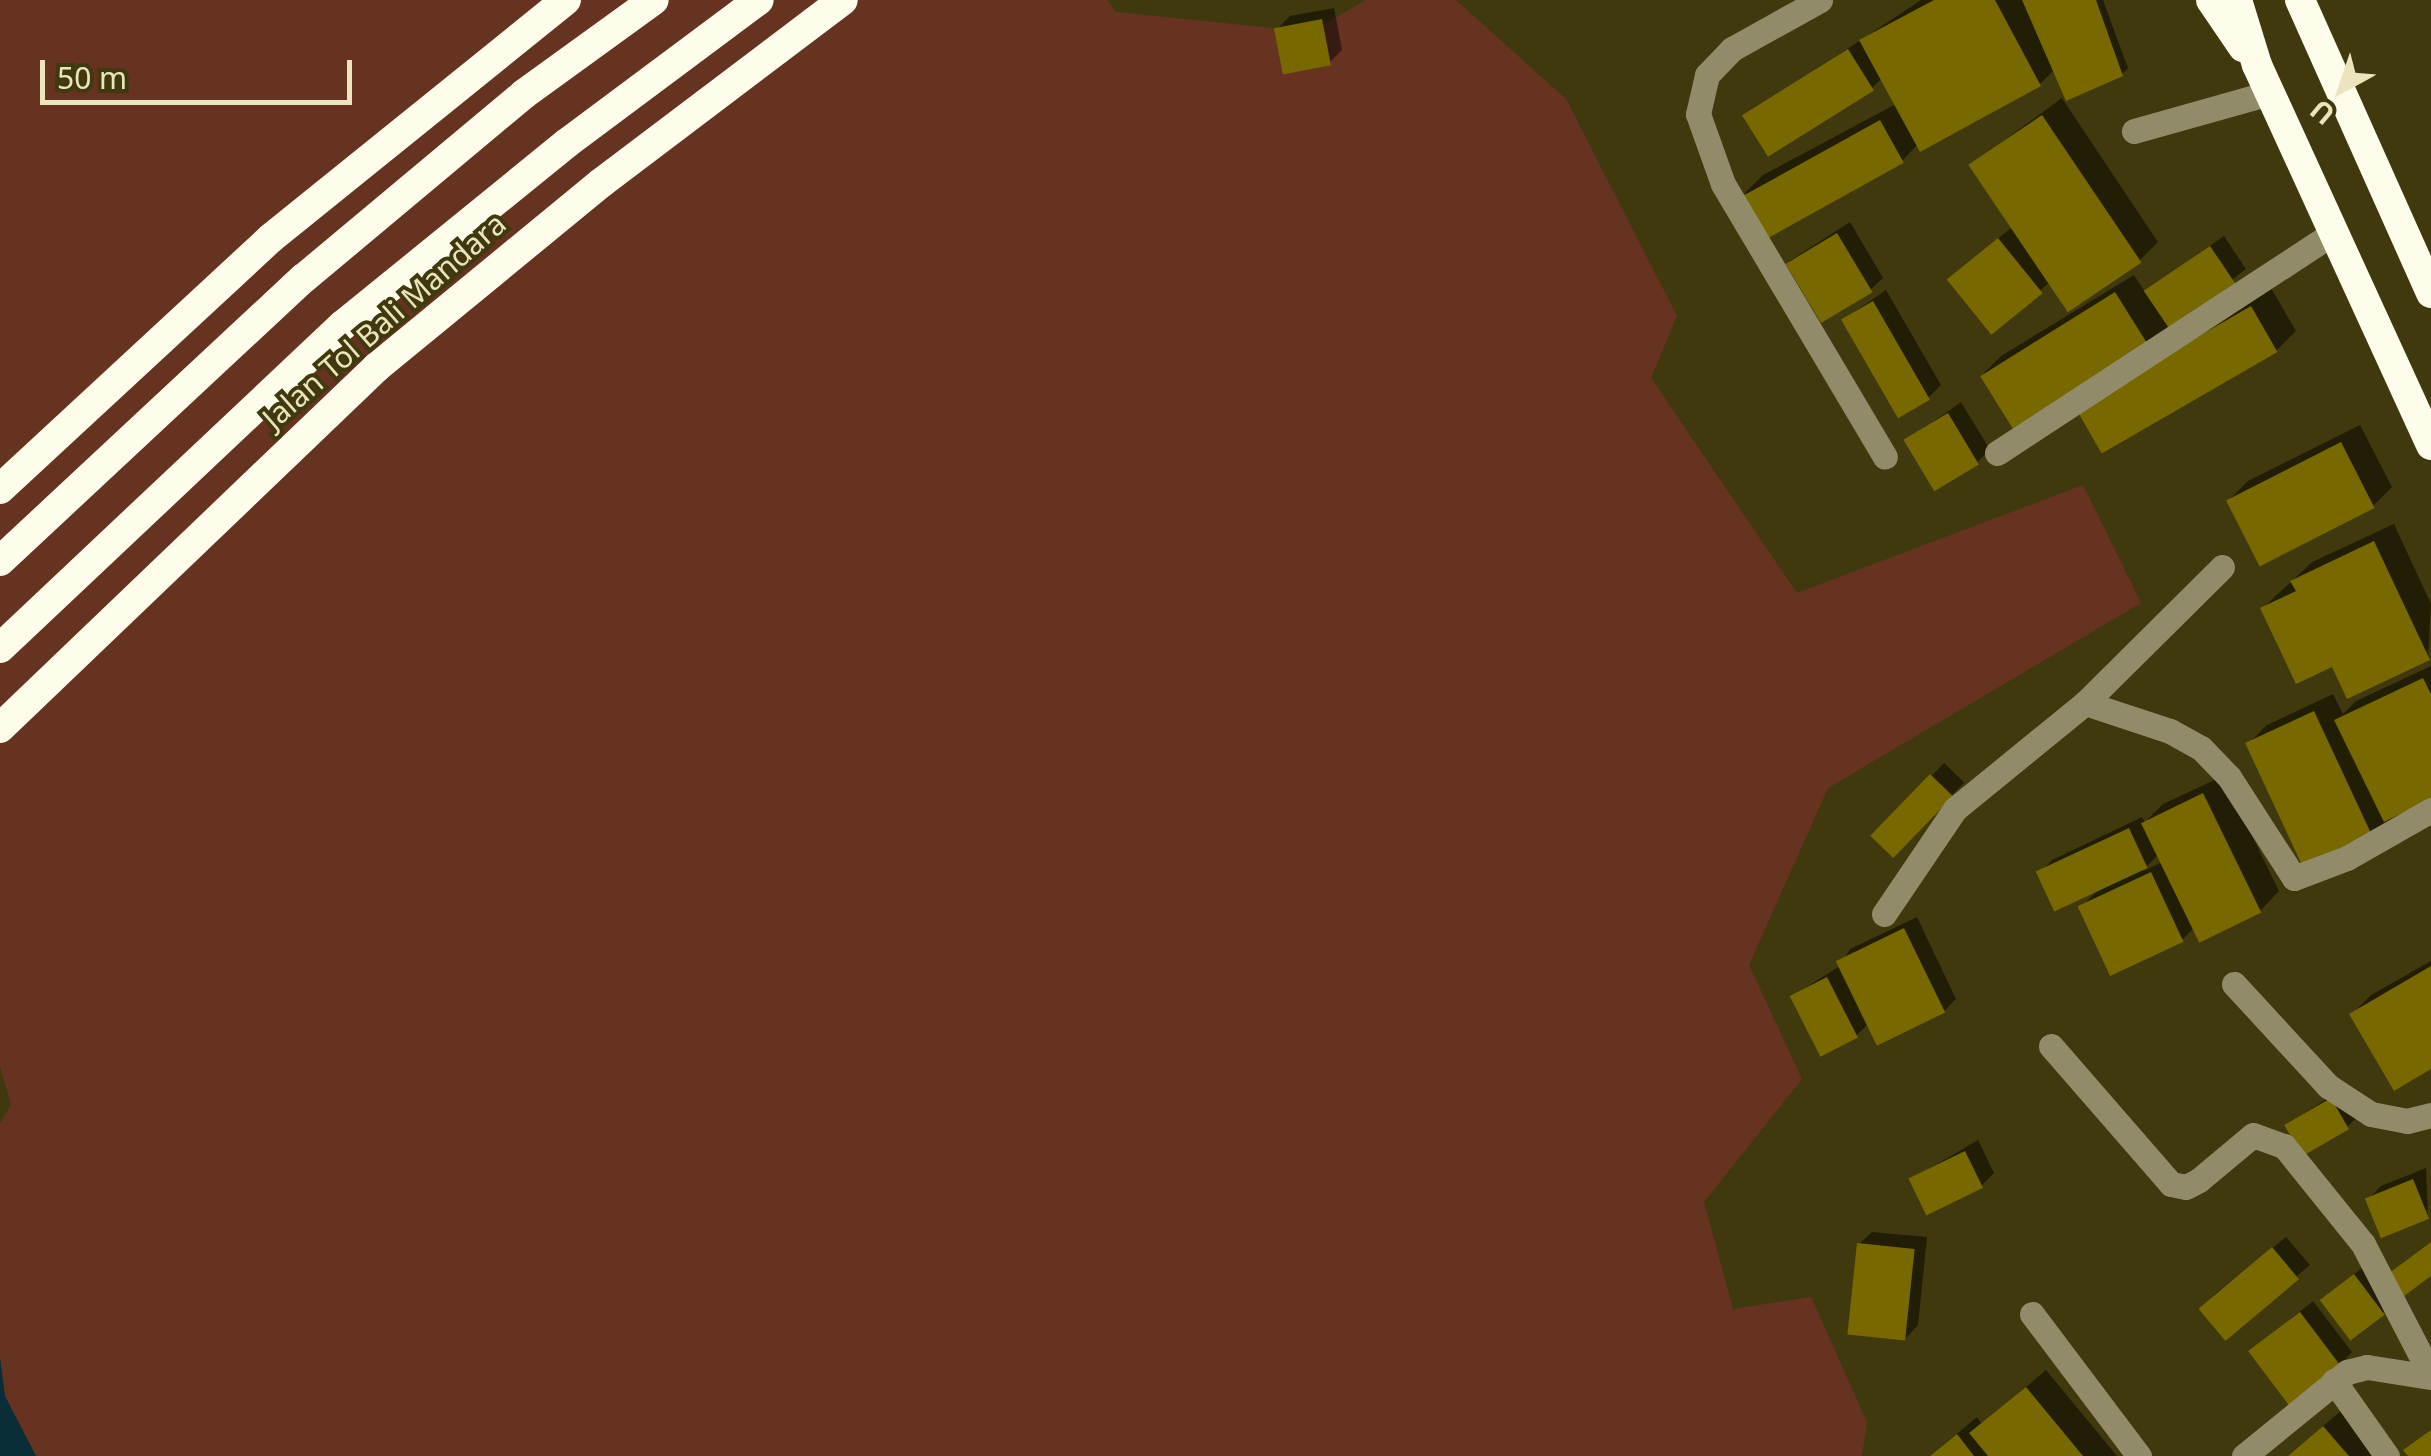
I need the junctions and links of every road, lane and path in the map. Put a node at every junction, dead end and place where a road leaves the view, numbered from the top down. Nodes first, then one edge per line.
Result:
1 (566, 0) edge
2 (654, 0) edge
3 (758, 0) edge
4 (844, 0) edge
5 (1820, 0) edge
6 (2210, 0) edge
7 (2237, 0) edge
8 (2300, 0) edge
9 (2263, 79) junction
10 (2134, 131) dead end
11 (2335, 232) junction
12 (2431, 293) edge
13 (2431, 444) edge
14 (1996, 453) dead end
15 (1885, 457) dead end
16 (0, 489) edge
17 (0, 561) edge
18 (2222, 567) dead end
19 (0, 648) edge
20 (2084, 703) junction
21 (0, 728) edge
22 (2431, 810) edge
23 (1884, 914) dead end
24 (2234, 984) dead end
25 (2051, 1046) dead end
26 (2431, 1115) edge
27 (2032, 1314) dead end
28 (2431, 1376) edge
29 (2334, 1381) junction
30 (2139, 1456) edge
31 (2244, 1456) edge
32 (2387, 1456) edge

1 - 16 highway
2 - 17 highway
3 - 19 highway, Jalan Tol Bali Mandara
4 - 21 highway, Jalan Tol Bali Mandara
5 - 15 lane
6 - 9 highway
7 - 9 highway
8 - 12 highway
9 - 10 lane
9 - 11 highway
11 - 13 highway
11 - 14 lane
18 - 20 lane
20 - 22 lane
20 - 23 lane
24 - 26 lane
25 - 28 lane
27 - 30 lane
28 - 29 lane
29 - 31 lane
29 - 32 lane

